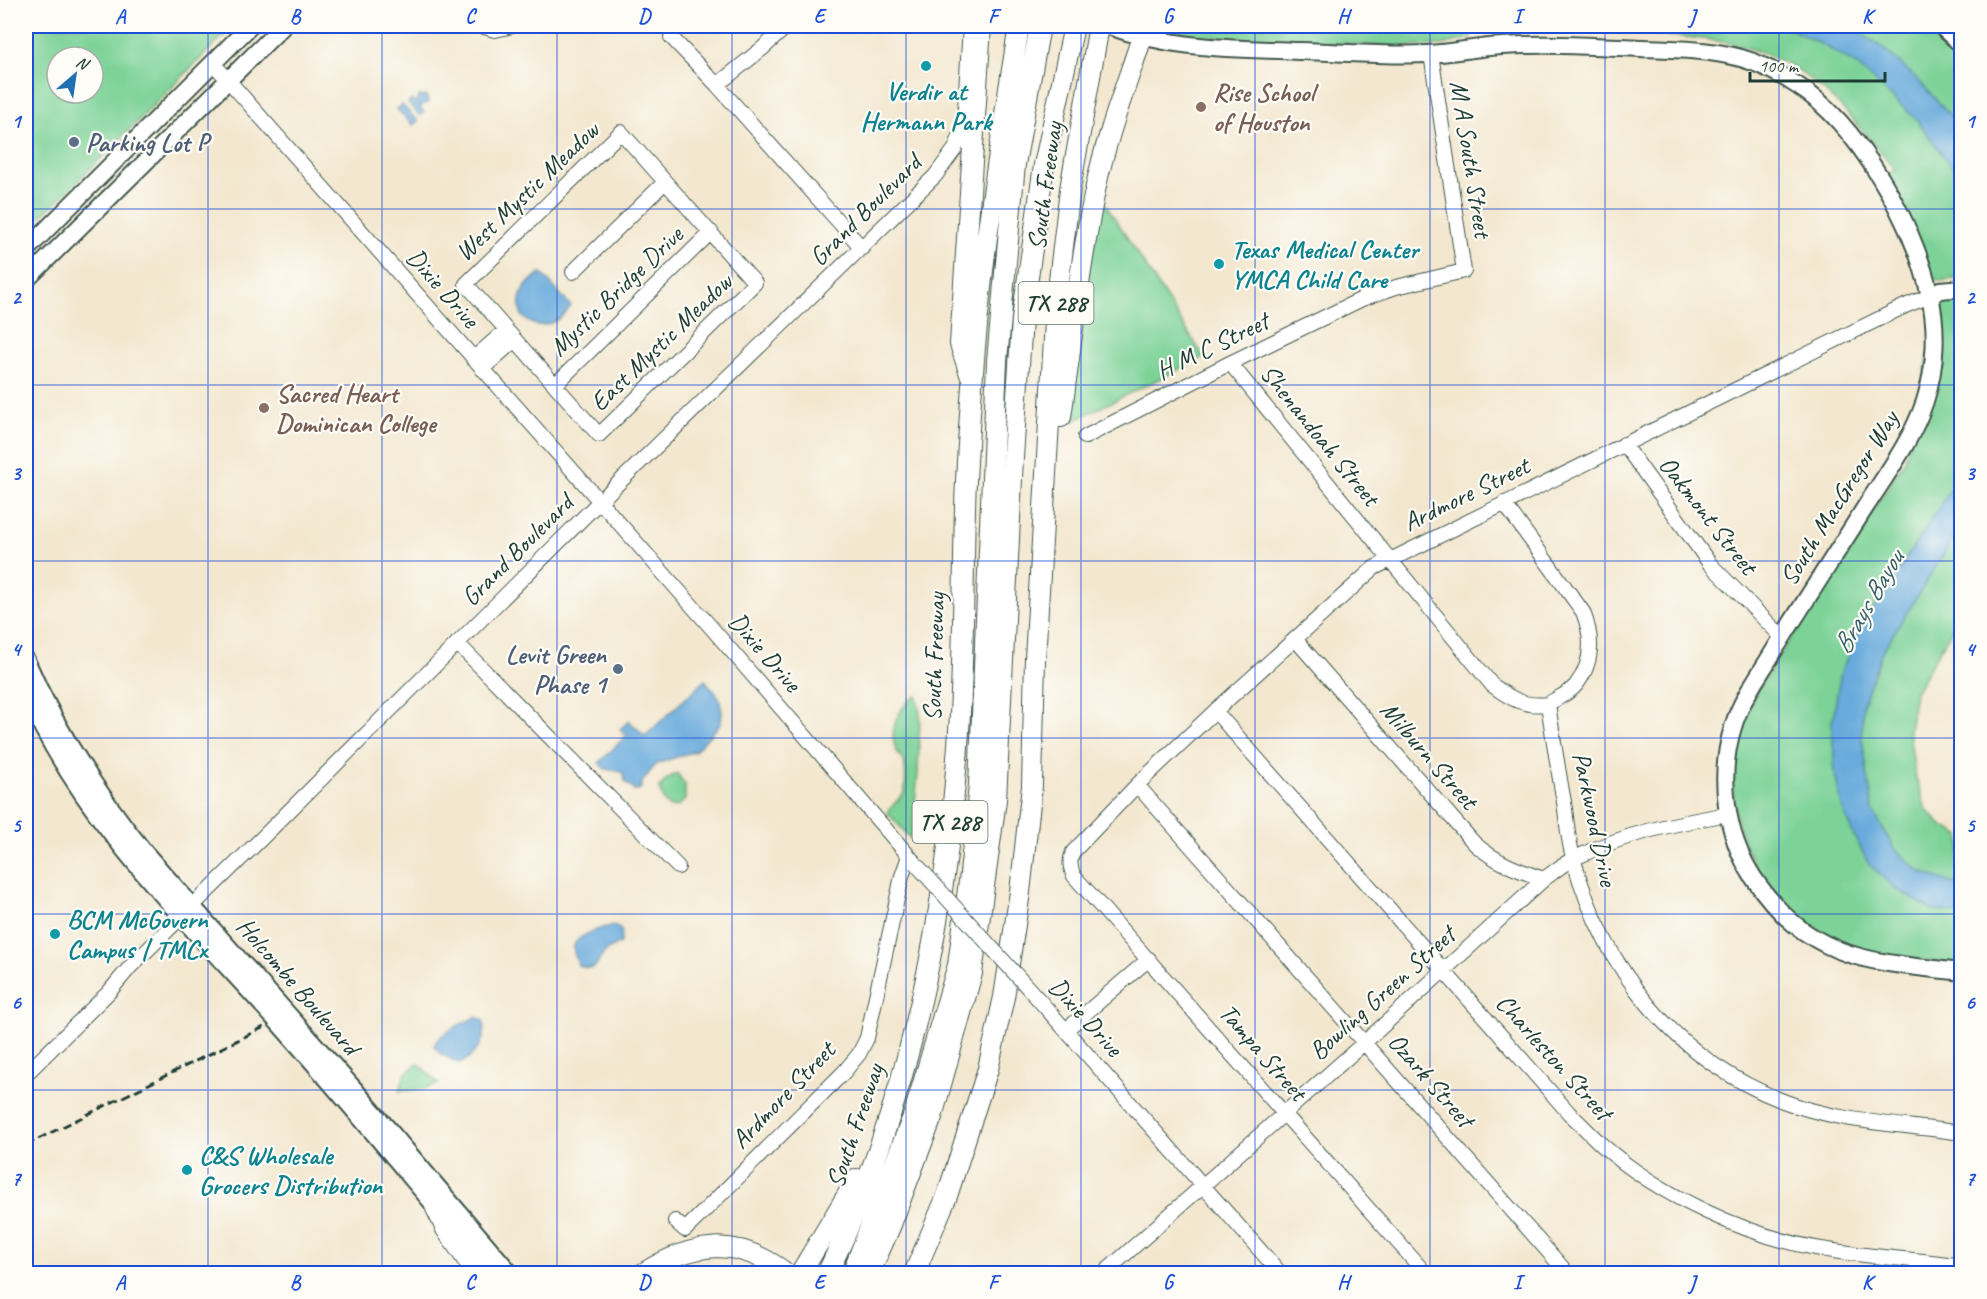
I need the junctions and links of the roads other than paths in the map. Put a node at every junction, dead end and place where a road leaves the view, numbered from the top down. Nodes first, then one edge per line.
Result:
1 (250, 26) edge
2 (283, 26) edge
3 (481, 26) edge
4 (512, 26) edge
5 (787, 26) edge
6 (970, 26) edge
7 (981, 26) edge
8 (1019, 26) edge
9 (1040, 26) edge
10 (1941, 26) edge
11 (1074, 27) edge
12 (1106, 30) edge
13 (1144, 31) edge
14 (671, 37) dead end
15 (1962, 45) edge
16 (1431, 54) junction
17 (213, 63) junction
18 (228, 80) junction
19 (717, 85) junction
20 (665, 182) junction
21 (93, 183) junction
22 (108, 200) junction
23 (711, 232) junction
24 (862, 248) junction
25 (26, 250) edge
26 (573, 272) dead end
27 (1464, 272) joint
28 (26, 280) edge
29 (1962, 288) edge
30 (1930, 296) junction
31 (511, 335) junction
32 (1230, 363) junction
33 (478, 364) junction
34 (972, 382) junction
35 (555, 384) junction
36 (1085, 437) dead end
37 (1624, 444) junction
38 (599, 502) junction
39 (1504, 503) junction
40 (1390, 560) junction
41 (1041, 568) junction
42 (1782, 637) junction
43 (1295, 639) junction
44 (457, 643) junction
45 (26, 660) edge
46 (26, 693) edge
47 (1548, 704) junction
48 (1215, 711) junction
49 (1137, 785) junction
50 (1728, 814) junction
51 (1070, 859) joint
52 (1573, 859) junction
53 (912, 860) junction
54 (678, 867) dead end
55 (1544, 879) junction
56 (188, 911) junction
57 (1149, 959) junction
58 (1444, 971) junction
59 (1962, 972) edge
60 (1066, 1030) junction
61 (1365, 1042) junction
62 (26, 1074) edge
63 (1284, 1112) junction
64 (884, 1133) junction
65 (1962, 1133) edge
66 (1203, 1185) junction
67 (947, 1196) junction
68 (435, 1206) junction
69 (675, 1221) dead end
70 (1962, 1266) edge
71 (1105, 1273) edge
72 (477, 1274) edge
73 (493, 1274) edge
74 (511, 1274) edge
75 (642, 1274) edge
76 (787, 1274) edge
77 (800, 1274) edge
78 (827, 1274) edge
79 (852, 1274) edge
80 (869, 1274) edge
81 (914, 1274) edge
82 (924, 1274) edge
83 (1281, 1274) edge
84 (1426, 1274) edge
85 (1568, 1274) edge

1 - 17 main road
2 - 18 main road
3 - 4 street
5 - 19 street
6 - 24 street, Grand Boulevard
7 - 34 highway
8 - 34 highway, South Freeway / TX 288
9 - 79 highway
10 - 15 main road
11 - 80 highway
12 - 13 main road, South MacGregor Way
12 - 41 highway, South Freeway / TX 288
13 - 16 main road, South MacGregor Way
13 - 41 highway
14 - 19 street
16 - 27 street, M A South Street
16 - 30 main road, South MacGregor Way
17 - 18 street, Dixie Drive
17 - 21 main road
18 - 22 main road
18 - 33 street, Dixie Drive
19 - 24 street
20 - 23 street
20 - 26 street
20 - 31 street, West Mystic Meadow
21 - 22 main road
21 - 25 main road
22 - 28 main road
23 - 35 street, Mystic Bridge Drive
23 - 35 street, East Mystic Meadow
24 - 38 street, Grand Boulevard
27 - 32 street, H M C Street
29 - 30 main road, Ardmore Street
30 - 37 street, Ardmore Street
30 - 42 main road, South MacGregor Way
31 - 33 street
31 - 35 street
32 - 36 street, H M C Street
32 - 40 street, Shenandoah Street
33 - 38 street, Dixie Drive
34 - 64 highway, South Freeway / TX 288
37 - 39 street, Ardmore Street
37 - 42 street, Oakmont Street
38 - 44 street, Grand Boulevard
38 - 53 street, Dixie Drive
39 - 40 street, Ardmore Street
39 - 47 street
40 - 43 street, Ardmore Street
40 - 47 street, Shenandoah Street
41 - 67 highway, South Freeway / TX 288
42 - 50 main road, South MacGregor Way
43 - 48 street, Ardmore Street
43 - 55 street, Milburn Street
44 - 54 street
44 - 56 street, Grand Boulevard
45 - 56 main road, Holcombe Boulevard
46 - 56 main road, Holcombe Boulevard
47 - 52 street, Parkwood Drive
48 - 49 street, Ardmore Street
48 - 58 street, Charleston Street
49 - 51 street, Ardmore Street
49 - 61 street, Ozark Street
50 - 52 street, Bowling Green Street
50 - 59 main road, South MacGregor Way
51 - 57 street, Tampa Street
52 - 55 street, Bowling Green Street
52 - 65 street, Parkwood Drive
53 - 60 street, Dixie Drive, bridge
53 - 69 street, Ardmore Street
55 - 58 street, Bowling Green Street
56 - 62 street, Grand Boulevard
56 - 68 main road, Holcombe Boulevard
56 - 74 main road, Holcombe Boulevard
57 - 60 street
57 - 63 street, Tampa Street
58 - 61 street, Bowling Green Street
58 - 70 street, Charleston Street
60 - 66 street, Dixie Drive
61 - 63 street, Bowling Green Street
61 - 85 street, Ozark Street
63 - 66 street, Bowling Green Street
63 - 84 street, Tampa Street
64 - 77 highway
64 - 78 highway, South Freeway / TX 288
66 - 71 street, Bowling Green Street
66 - 83 street, Dixie Drive
67 - 81 highway, South Freeway / TX 288
67 - 82 highway
68 - 72 highway
68 - 73 main road, Holcombe Boulevard
75 - 76 highway

